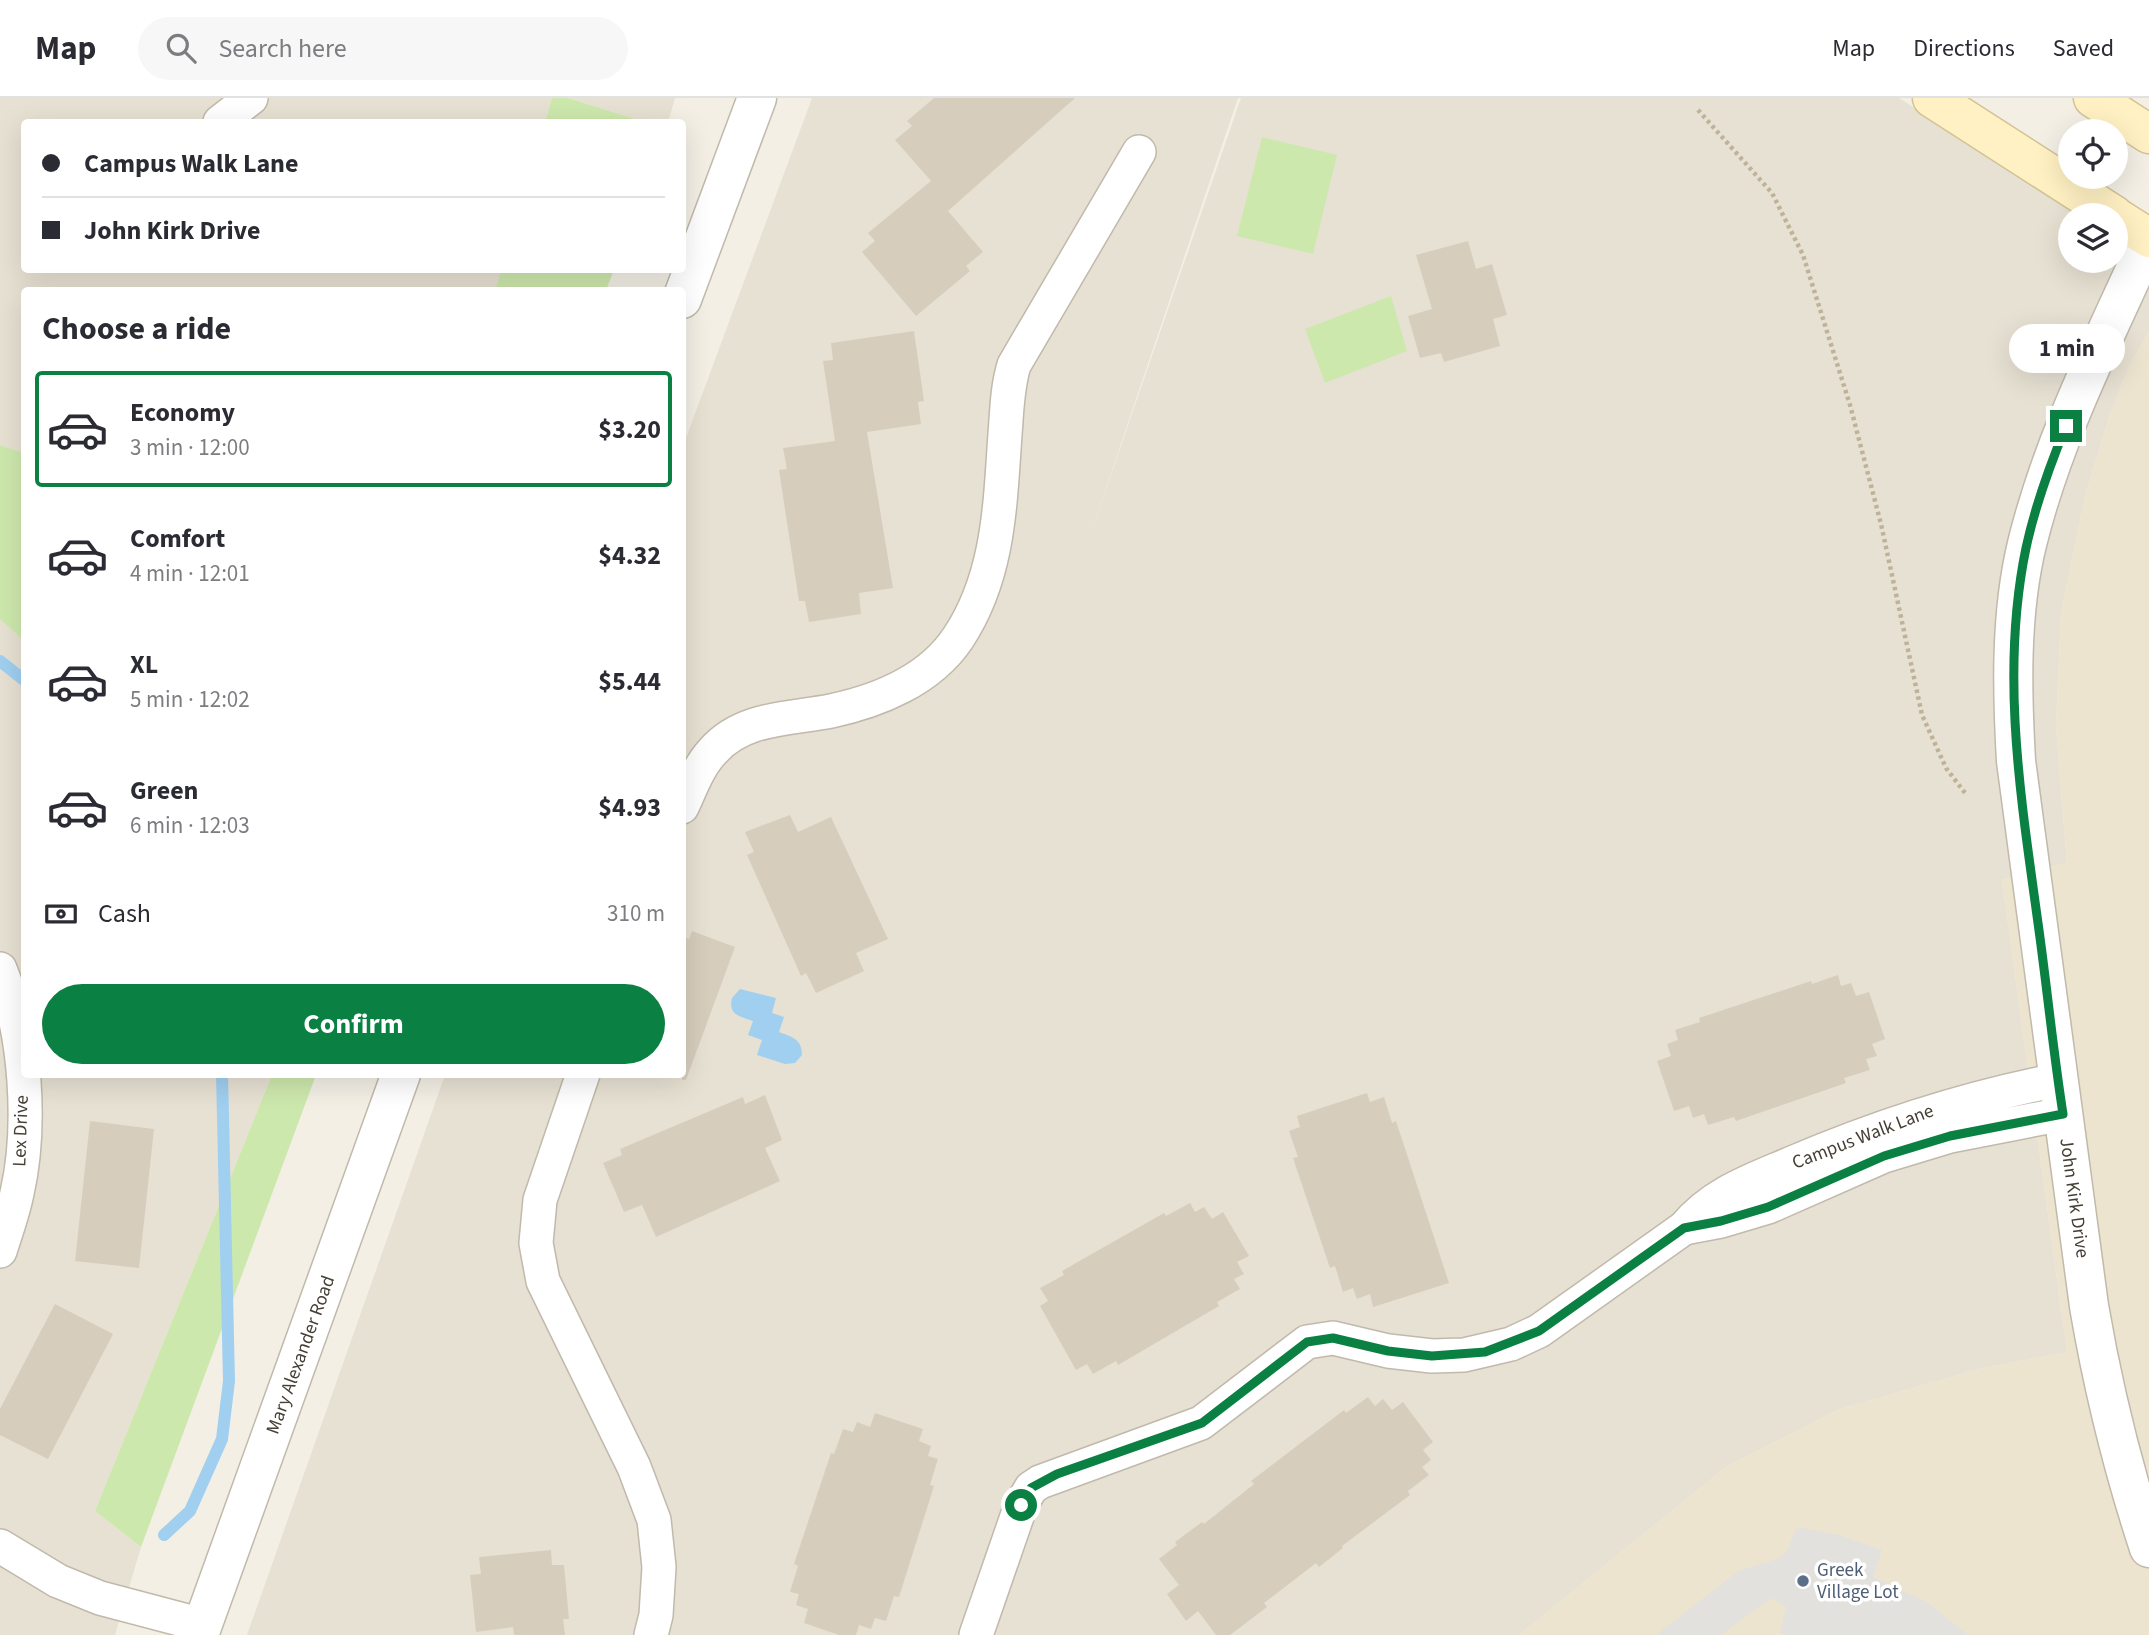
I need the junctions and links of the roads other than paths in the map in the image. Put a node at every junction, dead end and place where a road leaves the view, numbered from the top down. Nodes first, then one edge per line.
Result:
1 (251, 98) edge
2 (757, 98) edge
3 (1931, 98) edge
4 (2093, 98) edge
5 (224, 119) edge
6 (2149, 134) edge
7 (1139, 152) dead end
8 (2095, 203) edge
9 (2128, 224) edge
10 (2149, 238) edge
11 (686, 288) edge
12 (686, 798) edge
13 (0, 969) edge
14 (21, 1067) edge
15 (22, 1078) edge
16 (400, 1078) edge
17 (582, 1078) edge
18 (2060, 1097) junction
19 (0, 1251) edge
20 (0, 1546) edge
21 (2149, 1548) edge
22 (201, 1630) edge
23 (651, 1635) edge
24 (975, 1635) edge

1 - 5 street
2 - 11 street
3 - 8 main road
4 - 6 main road
7 - 12 street
9 - 10 main road
10 - 18 street, John Kirk Drive
13 - 14 street, Lex Drive
15 - 19 street, Lex Drive
16 - 22 street, Mary Alexander Road
17 - 23 street
18 - 21 street, John Kirk Drive
18 - 24 street, Campus Walk Lane
20 - 22 street

